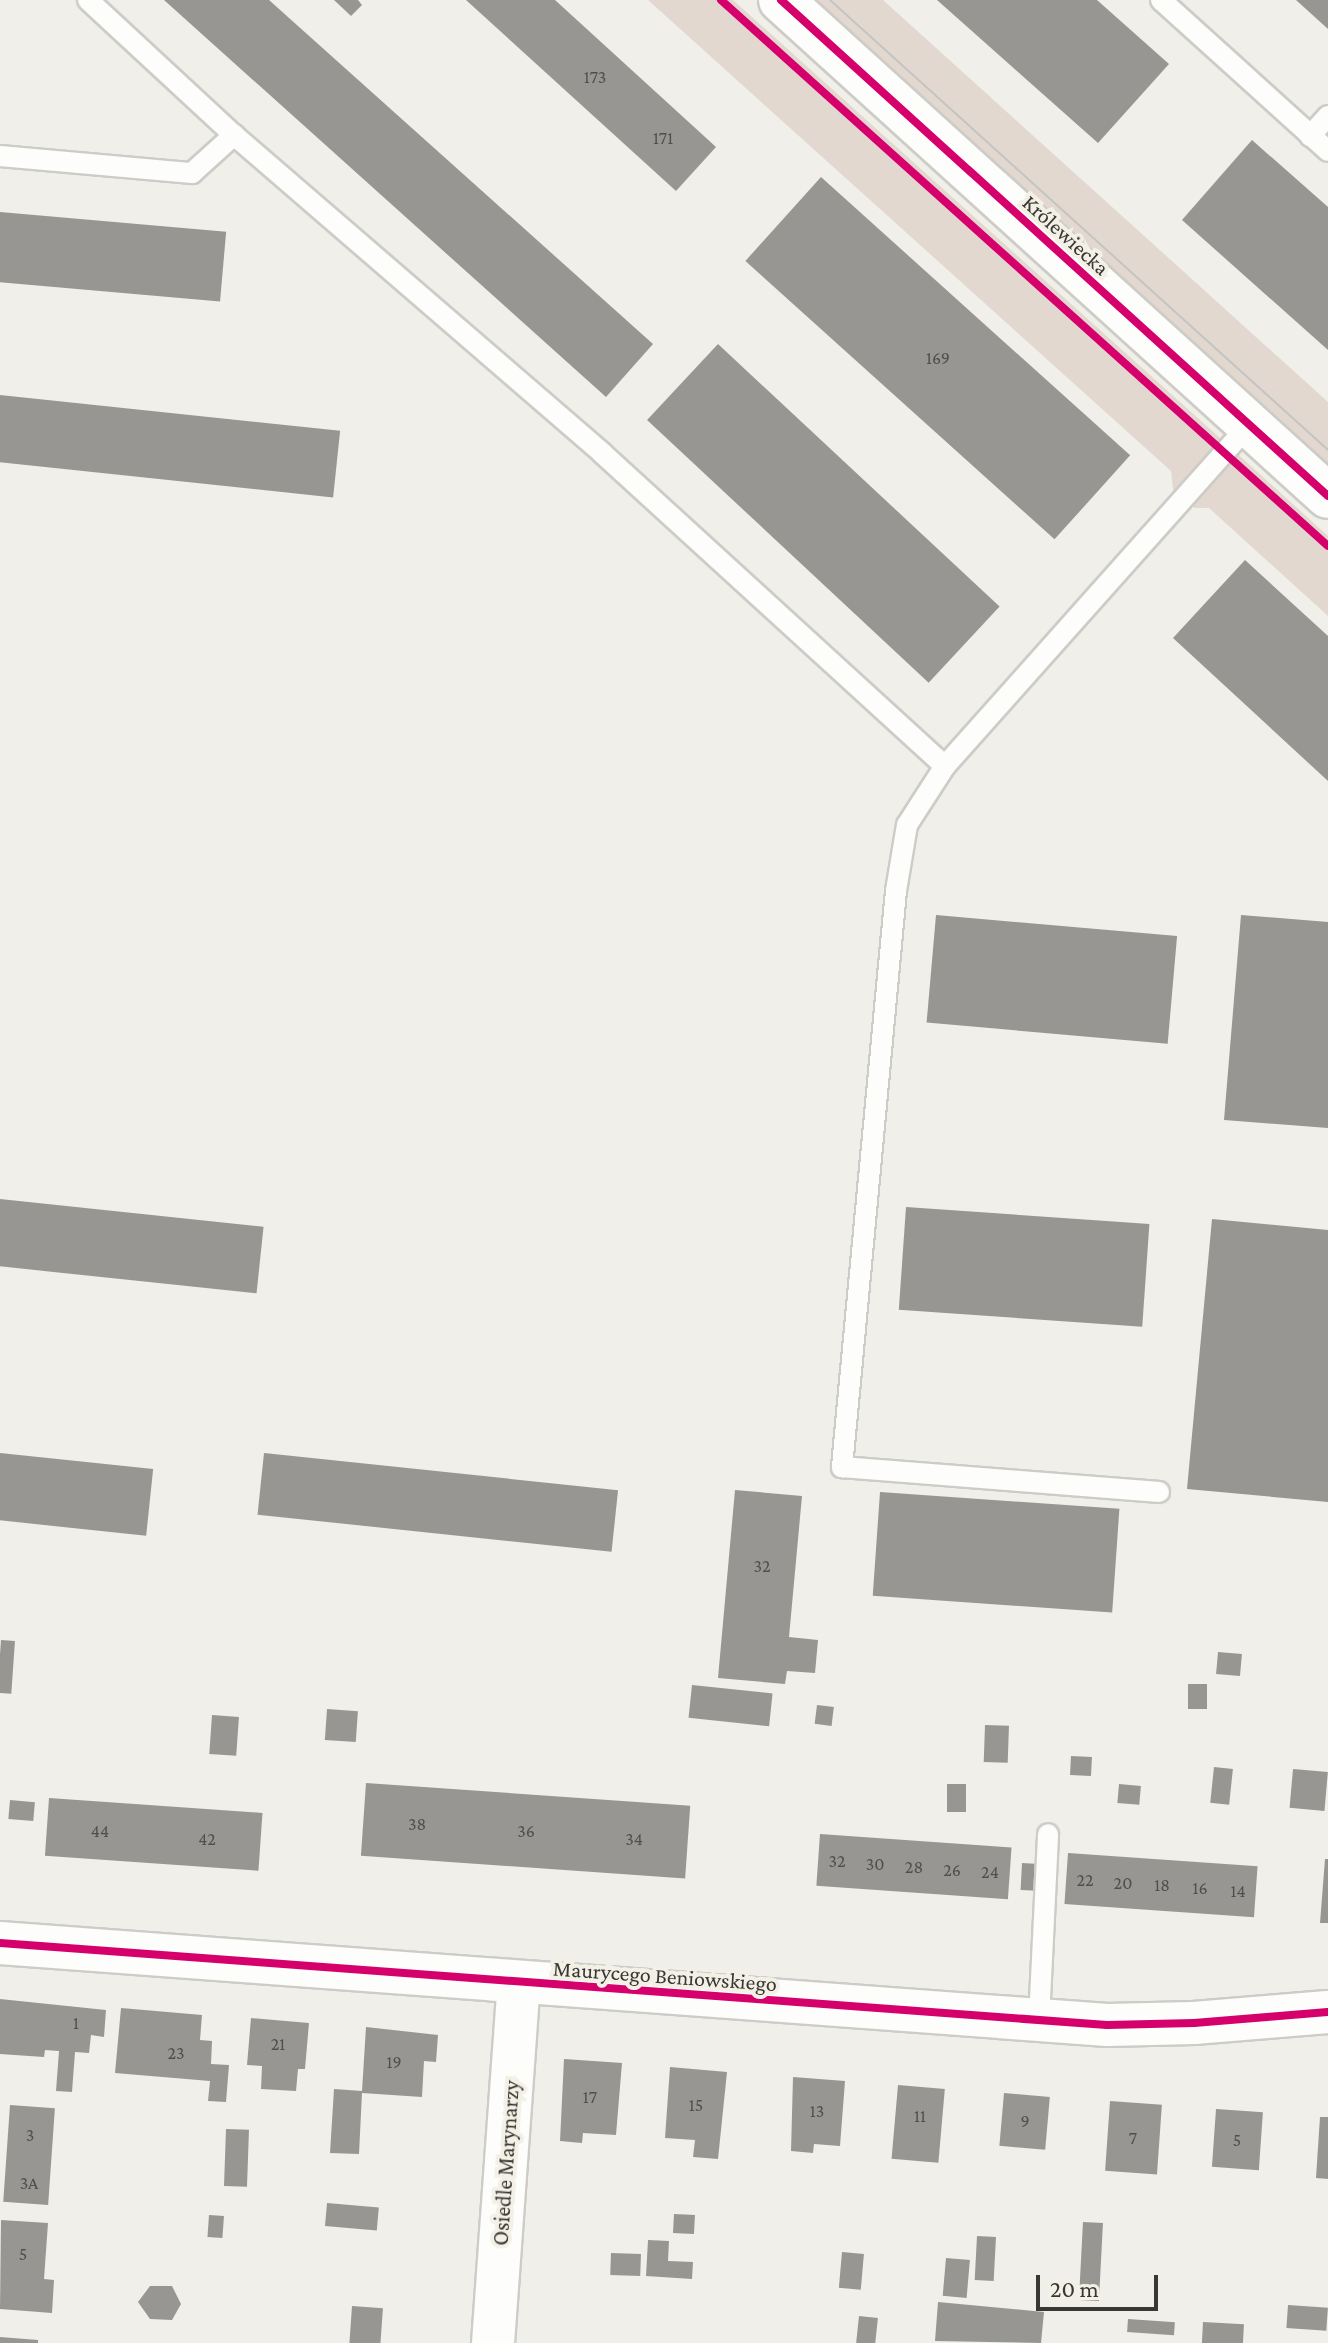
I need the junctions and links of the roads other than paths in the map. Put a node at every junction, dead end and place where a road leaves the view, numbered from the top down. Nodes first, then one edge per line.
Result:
1 (88, 0) edge
2 (781, 0) edge
3 (1161, 0) edge
4 (1328, 116) edge
5 (234, 135) junction
6 (1310, 136) junction
7 (1328, 151) edge
8 (0, 156) edge
9 (1249, 425) junction
10 (1328, 496) edge
11 (945, 766) junction
12 (1159, 1492) dead end
13 (1048, 1834) dead end
14 (0, 1943) edge
15 (519, 1983) junction
16 (1328, 2012) edge
17 (1039, 2020) junction
18 (493, 2343) edge

1 - 5 lane
2 - 9 main road, Królewiecka
3 - 6 lane
4 - 6 lane
5 - 8 lane
5 - 11 lane
6 - 7 lane
9 - 10 main road, Królewiecka
9 - 11 lane
11 - 12 lane
13 - 17 lane
14 - 15 street, Maurycego Beniowskiego
15 - 17 street, Maurycego Beniowskiego
15 - 18 street, Osiedle Marynarzy
16 - 17 street, Maurycego Beniowskiego

